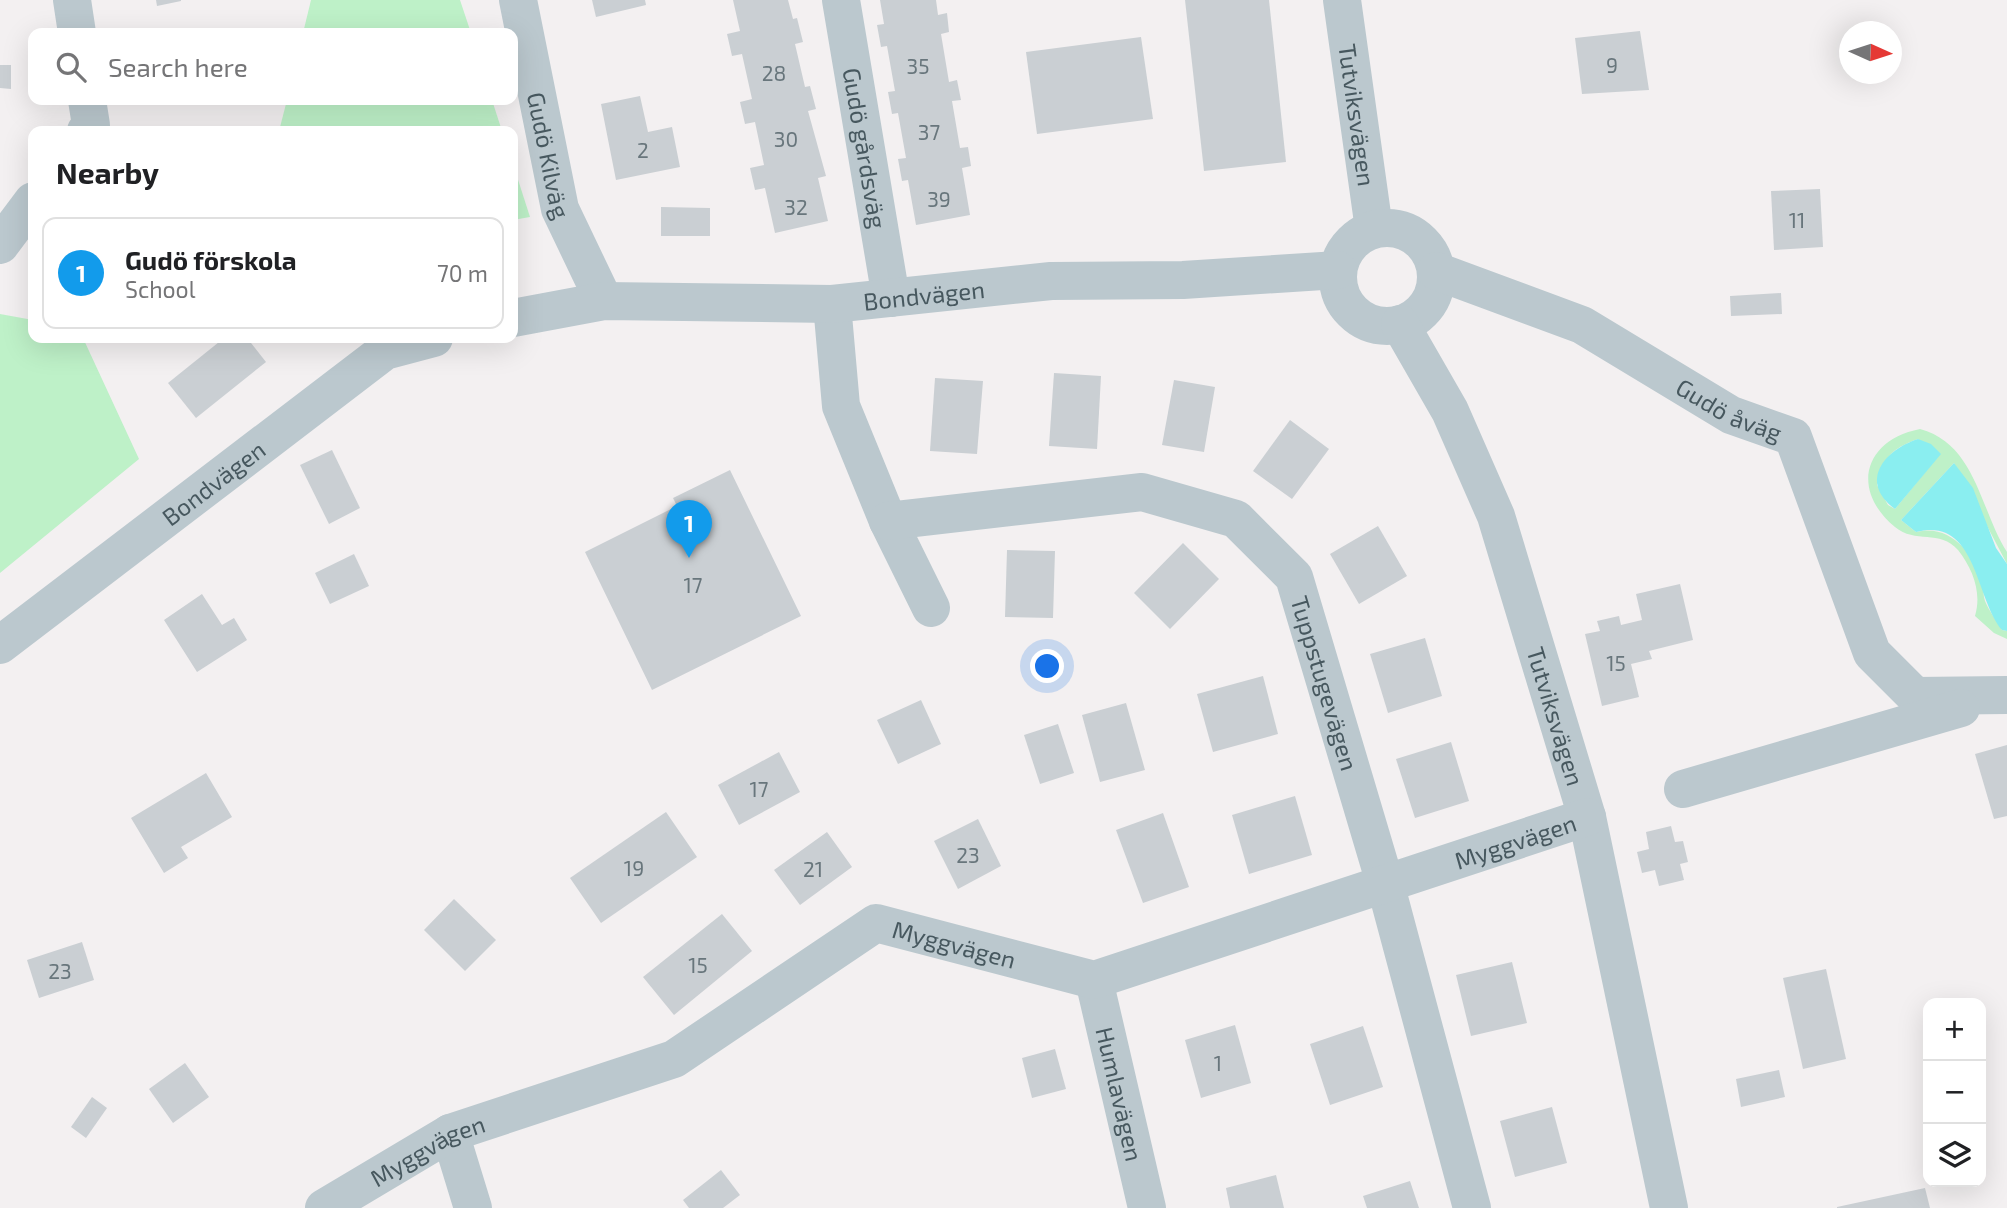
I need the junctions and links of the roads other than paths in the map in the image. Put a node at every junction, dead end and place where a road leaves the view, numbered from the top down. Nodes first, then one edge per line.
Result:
1 (72, 0) edge
2 (518, 0) edge
3 (841, 0) edge
4 (1342, 0) edge
5 (76, 28) edge
6 (88, 105) edge
7 (90, 126) edge
8 (28, 208) edge
9 (1374, 229) junction
10 (0, 245) edge
11 (1338, 270) junction
12 (1436, 271) junction
13 (891, 298) junction
14 (604, 301) junction
15 (832, 304) junction
16 (518, 317) edge
17 (1400, 324) junction
18 (416, 343) edge
19 (888, 521) junction
20 (931, 608) dead end
21 (0, 645) edge
22 (2007, 695) edge
23 (1683, 789) dead end
24 (1587, 817) junction
25 (1385, 883) junction
26 (1094, 979) junction
27 (450, 1133) junction
28 (324, 1208) edge
29 (473, 1208) edge
30 (1147, 1208) edge
31 (1472, 1208) edge
32 (1669, 1208) edge

1 - 5 street
2 - 14 street, Gudö Kilväg
3 - 13 street, Gudö gårdsväg
4 - 9 street, Tutviksvägen
6 - 7 street
8 - 10 street
9 - 11 street
9 - 12 street
11 - 13 street, Bondvägen
11 - 17 street
12 - 17 street
12 - 22 street, Gudö åväg
13 - 15 street, Bondvägen
14 - 15 street, Bondvägen
14 - 16 street, Bondvägen
15 - 19 street
17 - 24 street, Tutviksvägen
18 - 21 street, Bondvägen
19 - 20 street
19 - 25 street, Tuppstugevägen
22 - 23 street
24 - 25 street, Myggvägen
24 - 32 street, Tutviksvägen
25 - 26 street, Myggvägen
25 - 31 street, Tuppstugevägen
26 - 27 street, Myggvägen
26 - 30 street, Humlavägen
27 - 28 street, Myggvägen
27 - 29 street

